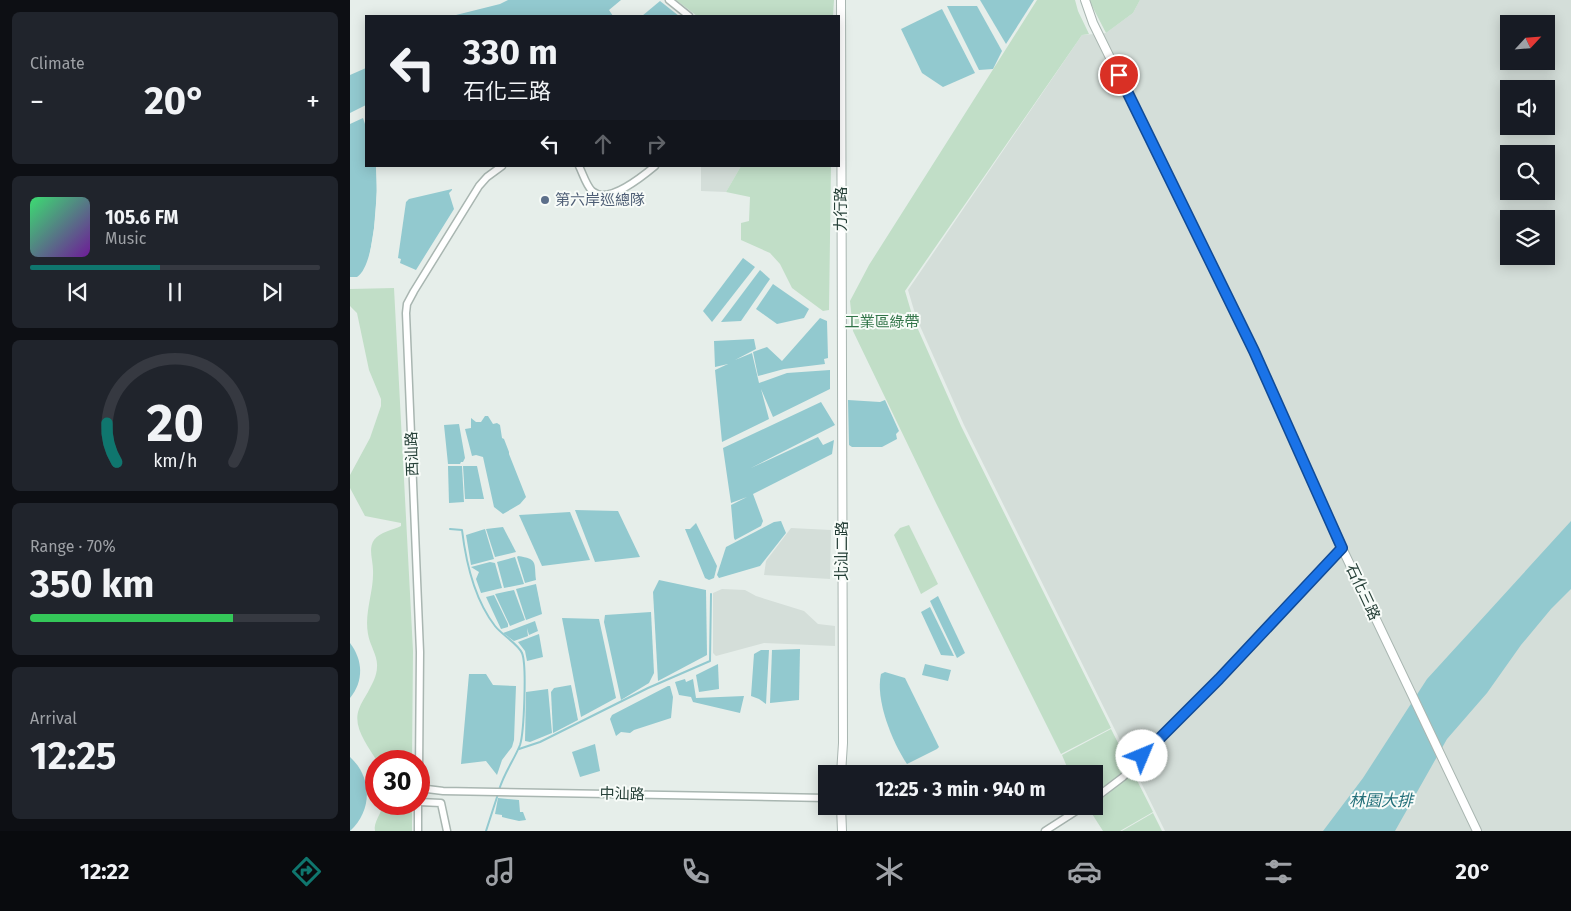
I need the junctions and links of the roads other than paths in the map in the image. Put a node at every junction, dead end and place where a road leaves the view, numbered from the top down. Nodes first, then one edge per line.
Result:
1 (669, 0) edge
2 (840, 0) edge
3 (1085, 0) edge
4 (689, 15) edge
5 (840, 40) edge
6 (501, 167) edge
7 (579, 167) edge
8 (654, 167) edge
9 (841, 328) joint
10 (1342, 548) junction
11 (419, 750) edge
12 (842, 765) edge
13 (430, 789) edge
14 (442, 791) junction
15 (1103, 792) edge
16 (818, 798) edge
17 (430, 803) edge
18 (441, 803) junction
19 (418, 815) edge
20 (841, 815) edge
21 (1070, 815) edge
22 (418, 831) edge
23 (447, 831) edge
24 (842, 831) edge
25 (1044, 831) edge
26 (1477, 831) edge

1 - 4 street
2 - 5 street, 力行路
3 - 10 street, 石化三路
5 - 9 street, 力行路
6 - 11 street, 西汕路
7 - 8 street
9 - 12 street, 北汕二路
10 - 15 street
10 - 26 street, 石化三路
13 - 14 street, 中汕路
14 - 16 street, 中汕路
14 - 18 street
17 - 18 street
18 - 23 street
19 - 22 street
20 - 24 street
21 - 25 street

